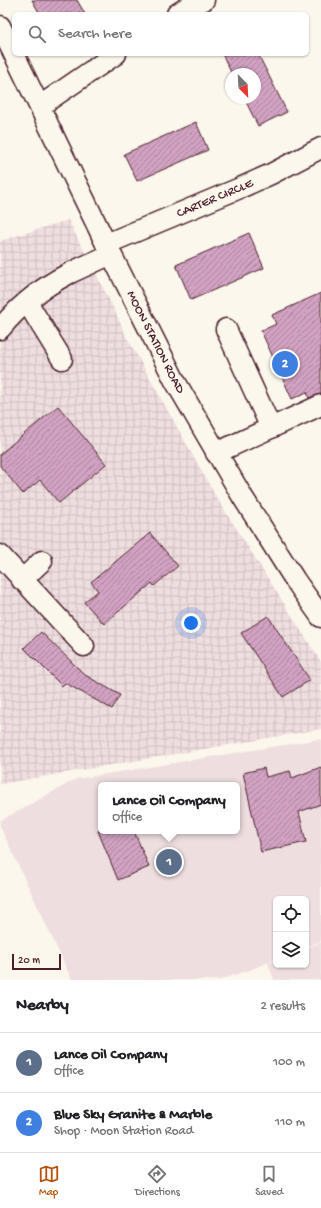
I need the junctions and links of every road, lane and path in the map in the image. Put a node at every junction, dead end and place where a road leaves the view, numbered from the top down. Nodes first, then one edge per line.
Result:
1 (204, 0) edge
2 (180, 12) edge
3 (0, 26) edge
4 (12, 50) edge
5 (15, 56) edge
6 (113, 56) edge
7 (40, 106) junction
8 (321, 148) edge
9 (108, 249) junction
10 (27, 302) junction
11 (0, 329) edge
12 (226, 329) dead end
13 (62, 359) dead end
14 (321, 405) edge
15 (271, 428) junction
16 (216, 452) junction
17 (0, 555) edge
18 (42, 562) dead end
19 (22, 580) junction
20 (321, 618) edge
21 (84, 646) dead end

1 - 2 street
3 - 4 street, MOON STATION ROAD
5 - 7 street, MOON STATION ROAD
6 - 7 street
7 - 9 street, MOON STATION ROAD
8 - 9 street, CARTER CIRCLE
9 - 10 street, CARTER CIRCLE
9 - 16 street, MOON STATION ROAD
10 - 11 street, CARTER CIRCLE
10 - 13 street
12 - 15 street
14 - 15 street
15 - 16 street
16 - 20 street, MOON STATION ROAD
17 - 19 street
18 - 19 street
19 - 21 street

